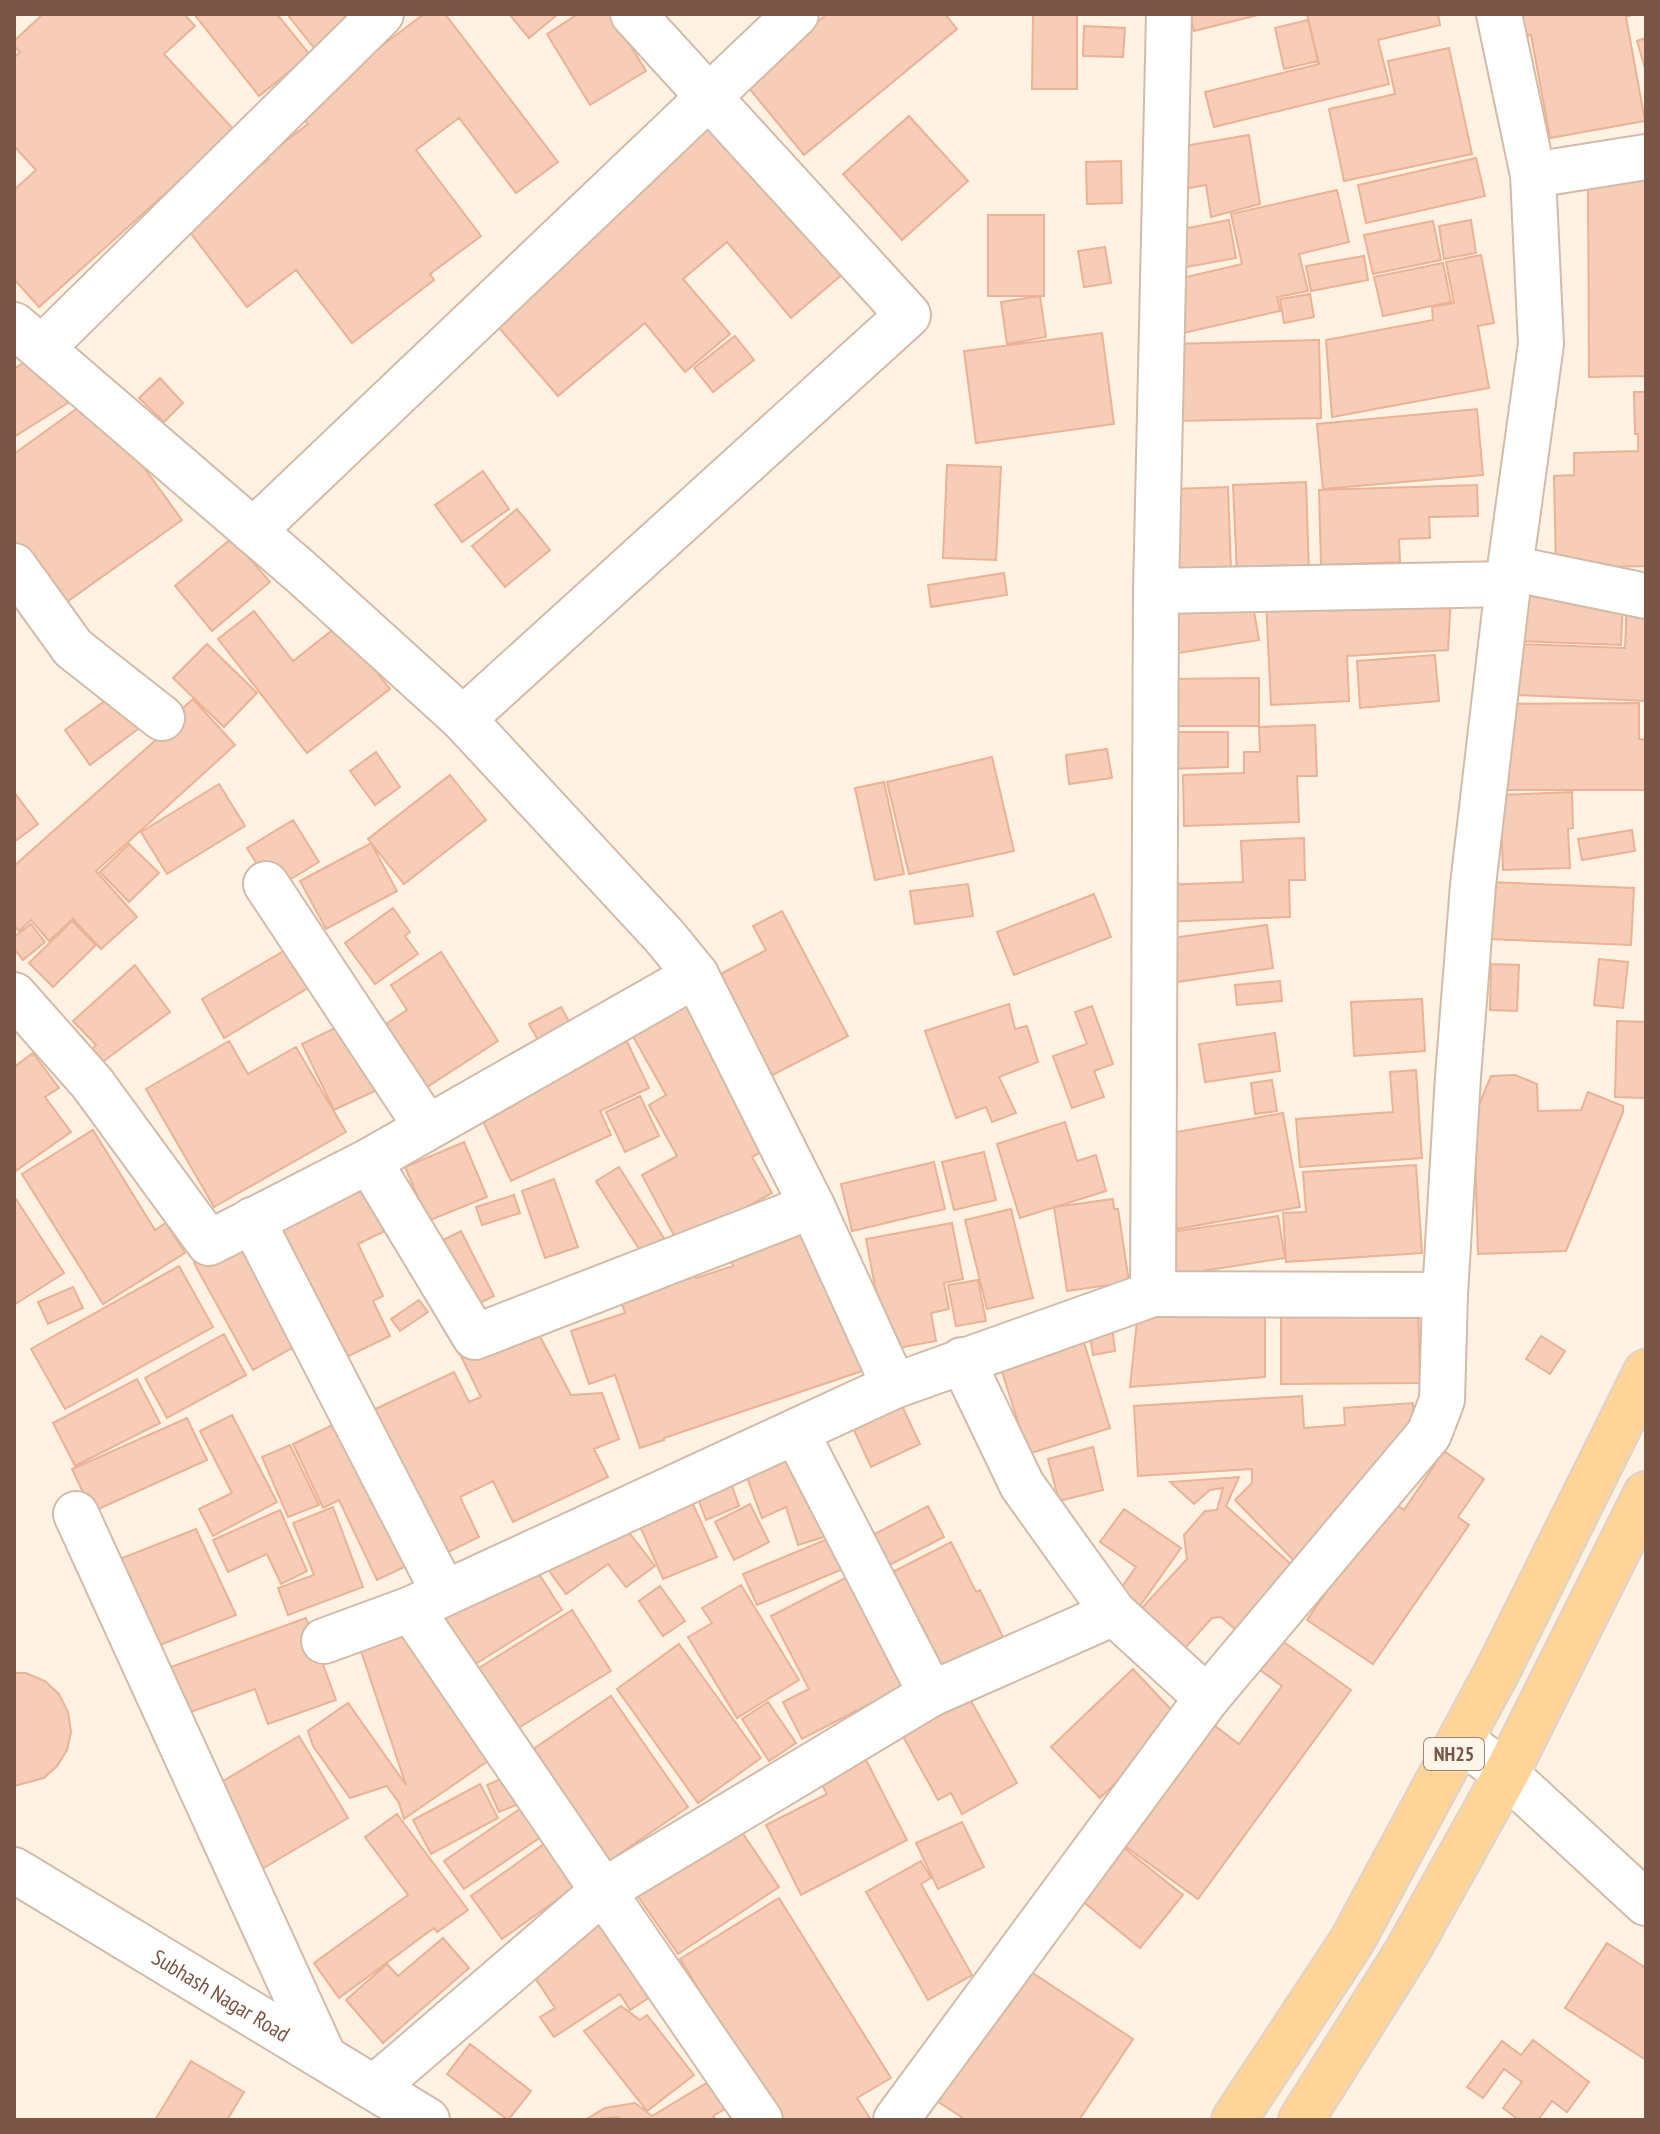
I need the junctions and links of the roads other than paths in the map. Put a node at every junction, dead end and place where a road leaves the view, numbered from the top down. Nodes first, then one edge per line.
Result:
1 (381, 14) edge
2 (633, 14) edge
3 (796, 14) edge
4 (1169, 14) edge
5 (1499, 14) edge
6 (708, 98) junction
7 (1646, 157) edge
8 (1533, 175) junction
9 (28, 336) edge
10 (253, 531) junction
11 (14, 566) edge
12 (1509, 576) junction
13 (1156, 591) junction
14 (1646, 596) edge
15 (162, 718) dead end
16 (463, 719) junction
17 (266, 884) dead end
18 (696, 975) junction
19 (14, 995) edge
20 (426, 1126) junction
21 (369, 1161) junction
22 (812, 1206) junction
23 (252, 1220) junction
24 (1153, 1294) junction
25 (1445, 1295) junction
26 (962, 1360) junction
27 (1646, 1372) edge
28 (894, 1386) junction
29 (796, 1432) junction
30 (1646, 1494) edge
31 (76, 1514) dead end
32 (428, 1601) junction
33 (1114, 1613) junction
34 (324, 1641) dead end
35 (931, 1694) junction
36 (1207, 1698) junction
37 (1461, 1740) junction
38 (1506, 1774) junction
39 (14, 1870) edge
40 (603, 1891) junction
41 (1646, 1903) edge
42 (324, 2057) junction
43 (375, 2087) junction
44 (427, 2120) edge
45 (760, 2120) edge
46 (896, 2120) edge
47 (1234, 2120) edge
48 (1301, 2120) edge

1 - 9 street
2 - 6 street
3 - 6 street
4 - 13 street
5 - 8 street
6 - 10 street
6 - 16 street
7 - 8 street
8 - 12 street
9 - 10 street
10 - 16 street
11 - 15 street
12 - 13 street
12 - 14 street
12 - 25 street
13 - 24 street
16 - 18 street
17 - 20 street
18 - 20 street
18 - 22 street
19 - 23 street
20 - 21 street
21 - 22 street
21 - 23 street
22 - 28 street
23 - 32 street
24 - 25 street
24 - 26 street
25 - 36 street
26 - 28 street
26 - 33 street
27 - 37 main road, NH25
28 - 29 street
29 - 32 street
29 - 35 street
30 - 38 main road, NH25
31 - 42 street
32 - 34 street
32 - 40 street
33 - 35 street
33 - 36 street
35 - 40 street
36 - 46 street
37 - 38 street
37 - 47 main road, NH25
38 - 41 street
38 - 48 main road, NH25
39 - 42 street, Subhash Nagar Road
40 - 43 street
40 - 45 street
42 - 43 street, Subhash Nagar Road
43 - 44 street, Subhash Nagar Road

